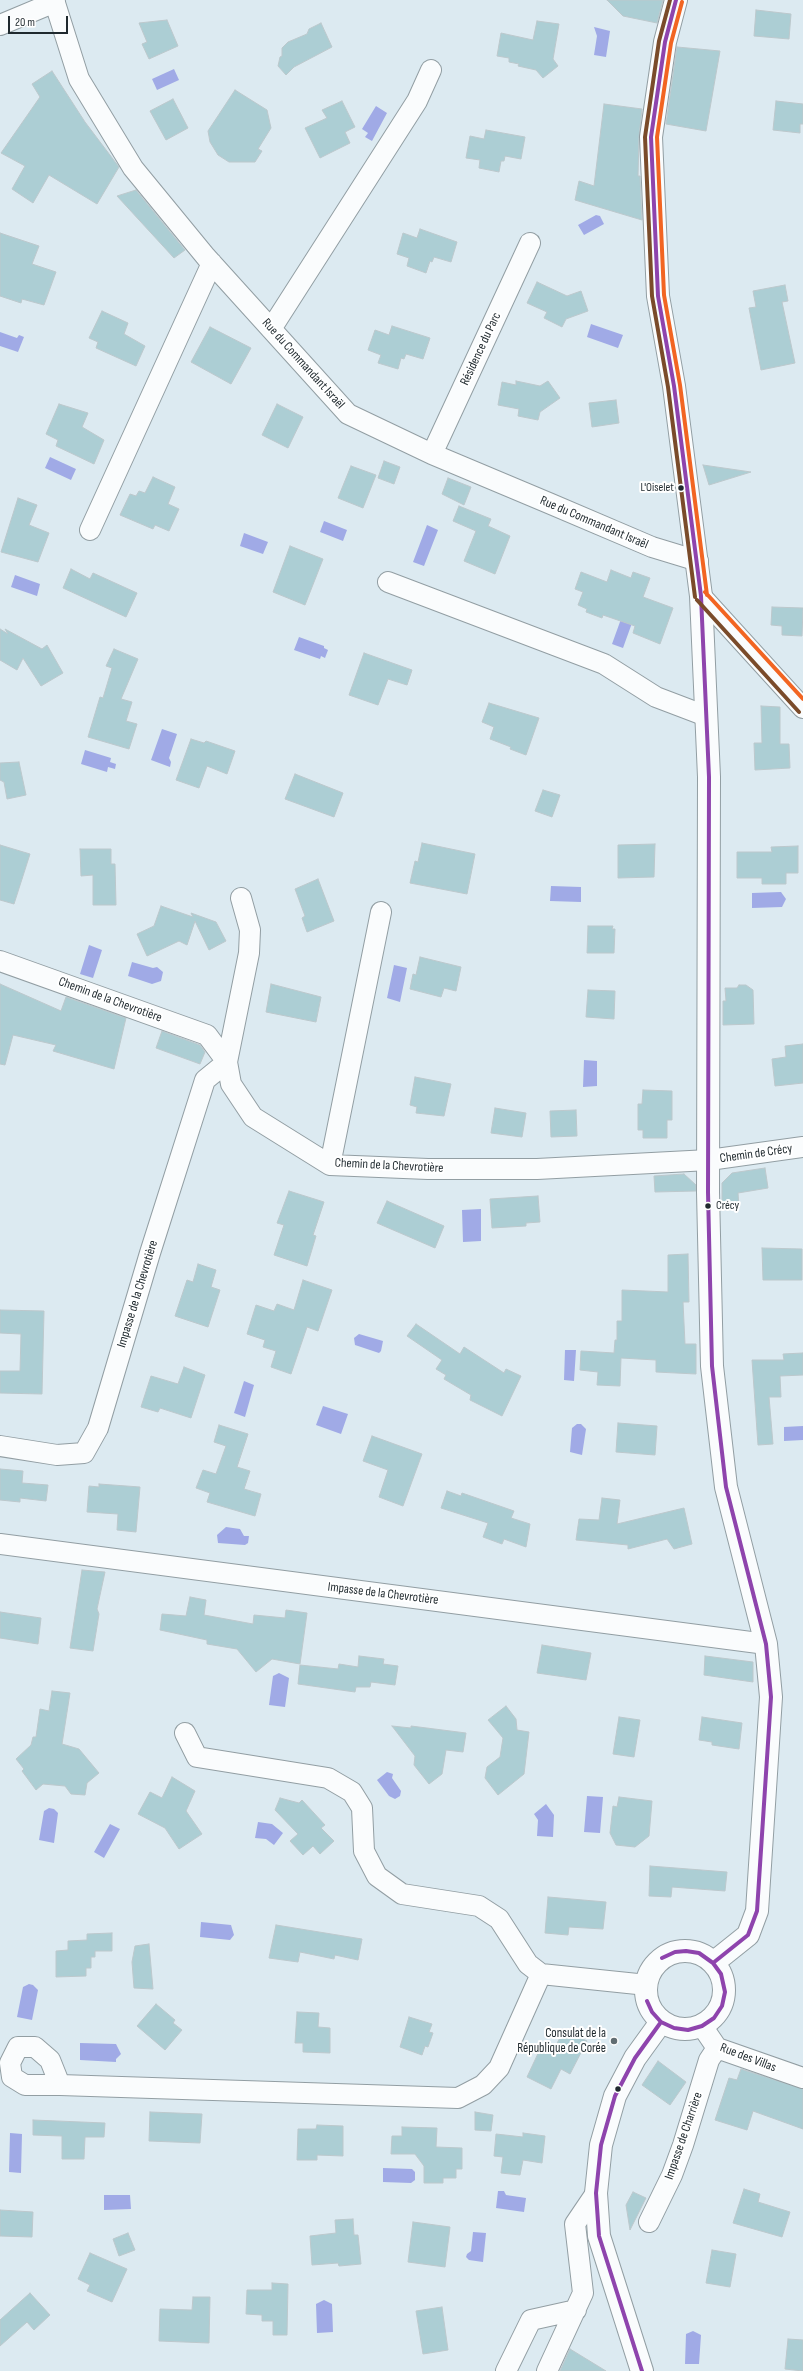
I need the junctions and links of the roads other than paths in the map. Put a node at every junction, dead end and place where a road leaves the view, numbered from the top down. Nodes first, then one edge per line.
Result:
1 (676, 0) edge
2 (55, 1) edge
3 (0, 25) edge
4 (431, 70) dead end
5 (530, 243) dead end
6 (212, 263) junction
7 (272, 329) junction
8 (432, 454) junction
9 (90, 530) dead end
10 (698, 561) junction
11 (388, 582) dead end
12 (701, 596) junction
13 (803, 708) edge
14 (706, 716) junction
15 (241, 898) dead end
16 (381, 912) dead end
17 (0, 961) edge
18 (227, 1062) junction
19 (803, 1147) edge
20 (708, 1160) junction
21 (330, 1164) junction
22 (0, 1446) edge
23 (0, 1544) edge
24 (766, 1644) junction
25 (185, 1733) dead end
26 (713, 1962) junction
27 (541, 1974) junction
28 (647, 1985) junction
29 (661, 2022) junction
30 (702, 2026) junction
31 (716, 2048) junction
32 (803, 2078) edge
33 (60, 2085) dead end
34 (596, 2193) junction
35 (649, 2222) dead end
36 (576, 2310) junction
37 (506, 2371) edge
38 (547, 2371) edge
39 (642, 2371) edge

1 - 10 main road
2 - 3 street
2 - 6 street, Rue du Commandant Israël
4 - 7 street
5 - 8 street, Résidence du Parc
6 - 7 street, Rue du Commandant Israël
6 - 9 street
7 - 8 street, Rue du Commandant Israël
8 - 10 street, Rue du Commandant Israël
10 - 12 main road
11 - 14 street
12 - 13 street
12 - 14 main road
14 - 20 main road
15 - 18 street
16 - 21 street
17 - 18 street, Chemin de la Chevrotière
18 - 21 street, Chemin de la Chevrotière
18 - 22 street, Impasse de la Chevrotière
19 - 20 street, Chemin de Crécy
20 - 21 street, Chemin de la Chevrotière
20 - 24 main road
23 - 24 street, Impasse de la Chevrotière
24 - 26 main road
25 - 27 street
26 - 28 main road
26 - 30 main road
27 - 28 street
27 - 33 street
28 - 29 main road
29 - 30 main road
29 - 34 main road
30 - 31 street, Rue des Villas
31 - 32 street, Rue des Villas
31 - 35 street, Impasse de Charrière
34 - 36 street
34 - 39 main road
36 - 37 street
36 - 38 street

